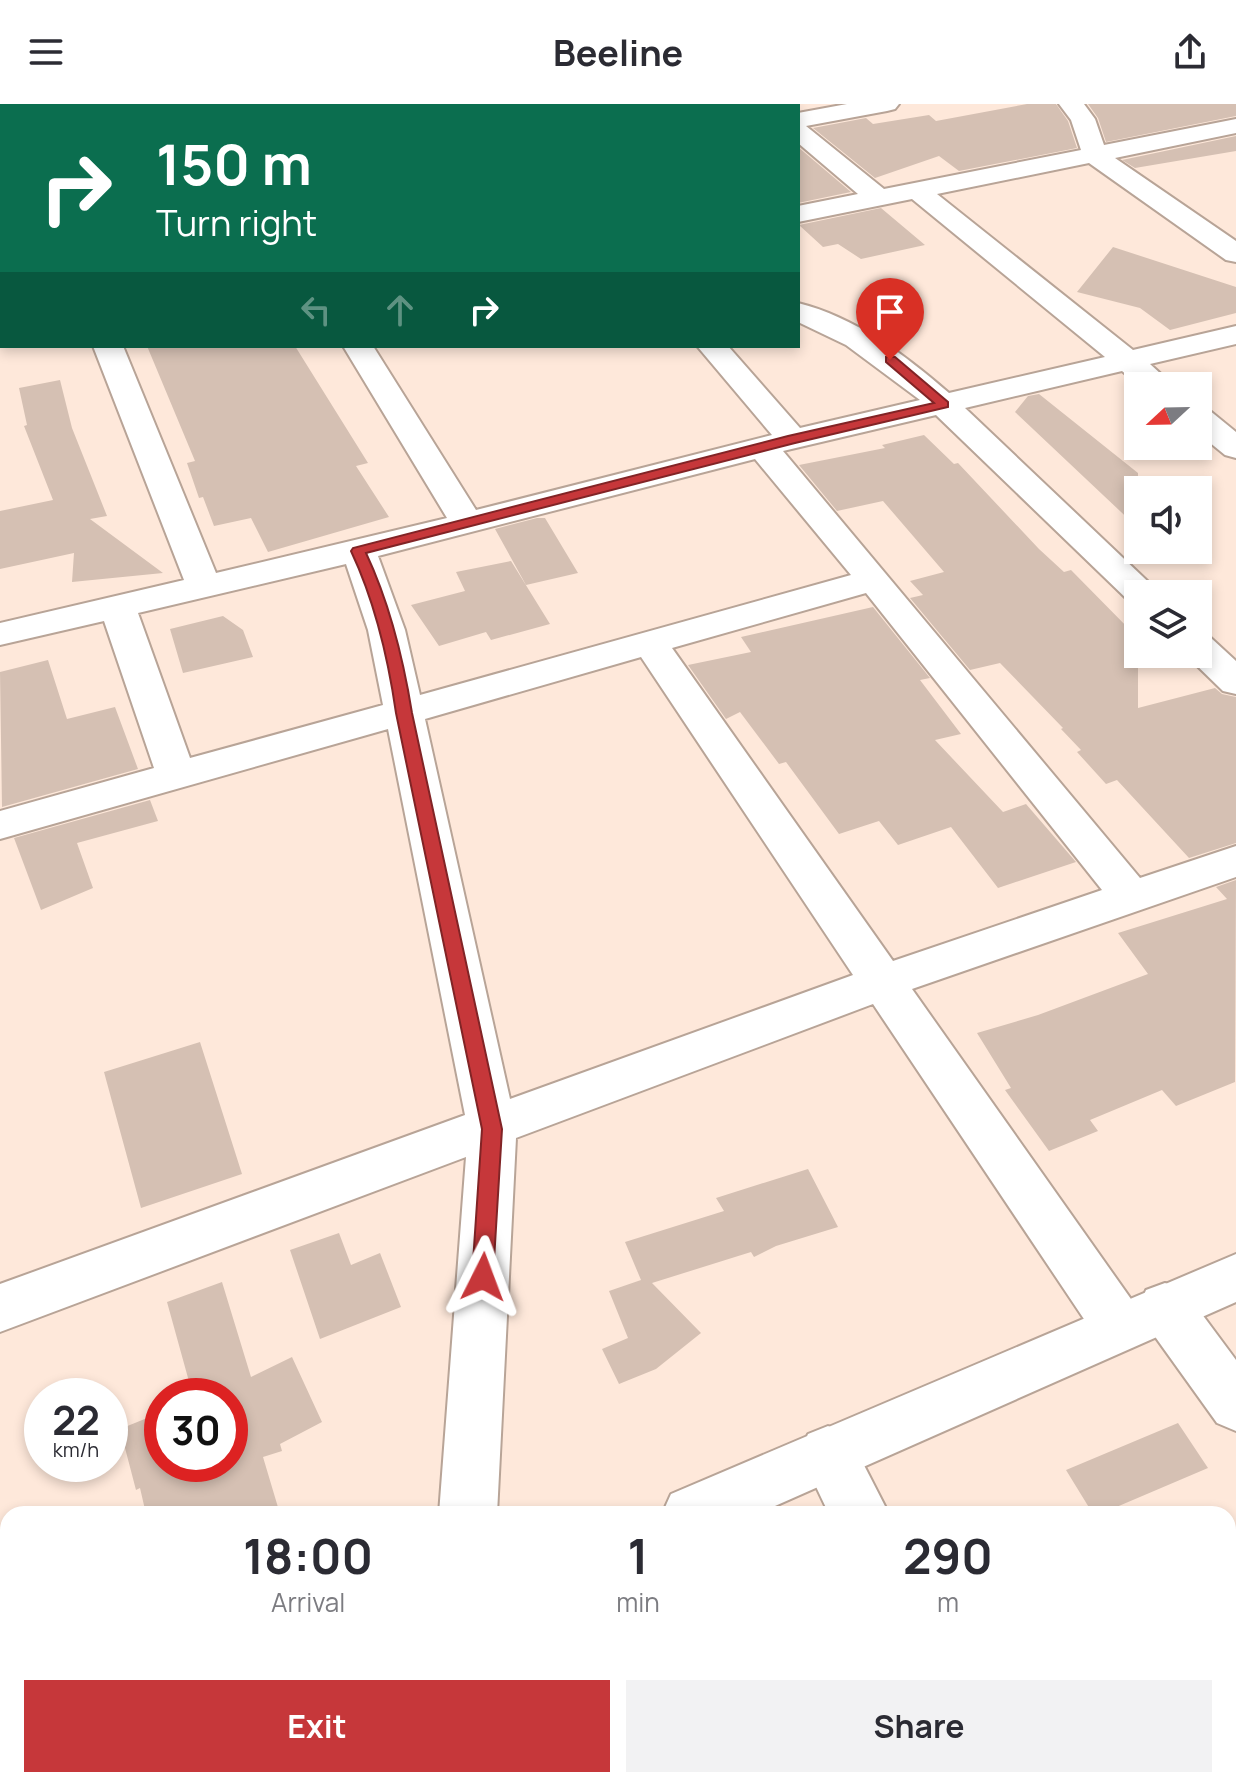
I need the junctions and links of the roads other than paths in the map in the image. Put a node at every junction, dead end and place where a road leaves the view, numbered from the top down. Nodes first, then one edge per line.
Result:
1 (887, 104) edge
2 (1071, 104) edge
3 (800, 120) edge
4 (1236, 126) edge
5 (800, 133) edge
6 (1096, 156) junction
7 (918, 191) junction
8 (879, 198) junction
9 (800, 214) edge
10 (1236, 254) edge
11 (800, 313) edge
12 (1236, 335) edge
13 (109, 348) edge
14 (359, 348) edge
15 (713, 348) edge
16 (1127, 361) junction
17 (1141, 372) edge
18 (943, 404) junction
19 (1212, 426) edge
20 (1232, 440) edge
21 (777, 443) junction
22 (466, 522) junction
23 (358, 551) junction
24 (874, 580) junction
25 (1128, 580) edge
26 (204, 586) junction
27 (118, 608) junction
28 (0, 634) edge
29 (650, 644) junction
30 (1212, 659) edge
31 (1236, 682) edge
32 (404, 713) junction
33 (177, 776) junction
34 (0, 825) edge
35 (1236, 861) edge
36 (1130, 895) junction
37 (880, 983) junction
38 (492, 1129) junction
39 (1236, 1277) edge
40 (0, 1308) edge
41 (1142, 1317) junction
42 (1236, 1405) edge
43 (828, 1453) junction
44 (468, 1506) edge
45 (709, 1506) edge
46 (856, 1506) edge

1 - 3 street
2 - 6 street
4 - 6 street
5 - 8 street
6 - 7 street
6 - 10 street
7 - 8 street
7 - 16 street
8 - 9 street
11 - 18 street
12 - 16 street
13 - 26 street
14 - 22 street
15 - 21 street
16 - 17 street
16 - 18 street
18 - 21 street
18 - 25 street
19 - 20 street
21 - 22 street
21 - 24 street
22 - 23 street
23 - 26 street
23 - 32 street
24 - 29 street
24 - 36 street
26 - 27 street
27 - 28 street
27 - 33 street
29 - 32 street
29 - 37 street
30 - 31 street
32 - 33 street
32 - 38 street
33 - 34 street
35 - 36 street
36 - 37 street
37 - 38 street
37 - 41 street
38 - 40 street
38 - 44 street
39 - 41 street
41 - 42 street
41 - 43 street
43 - 45 street
43 - 46 street

